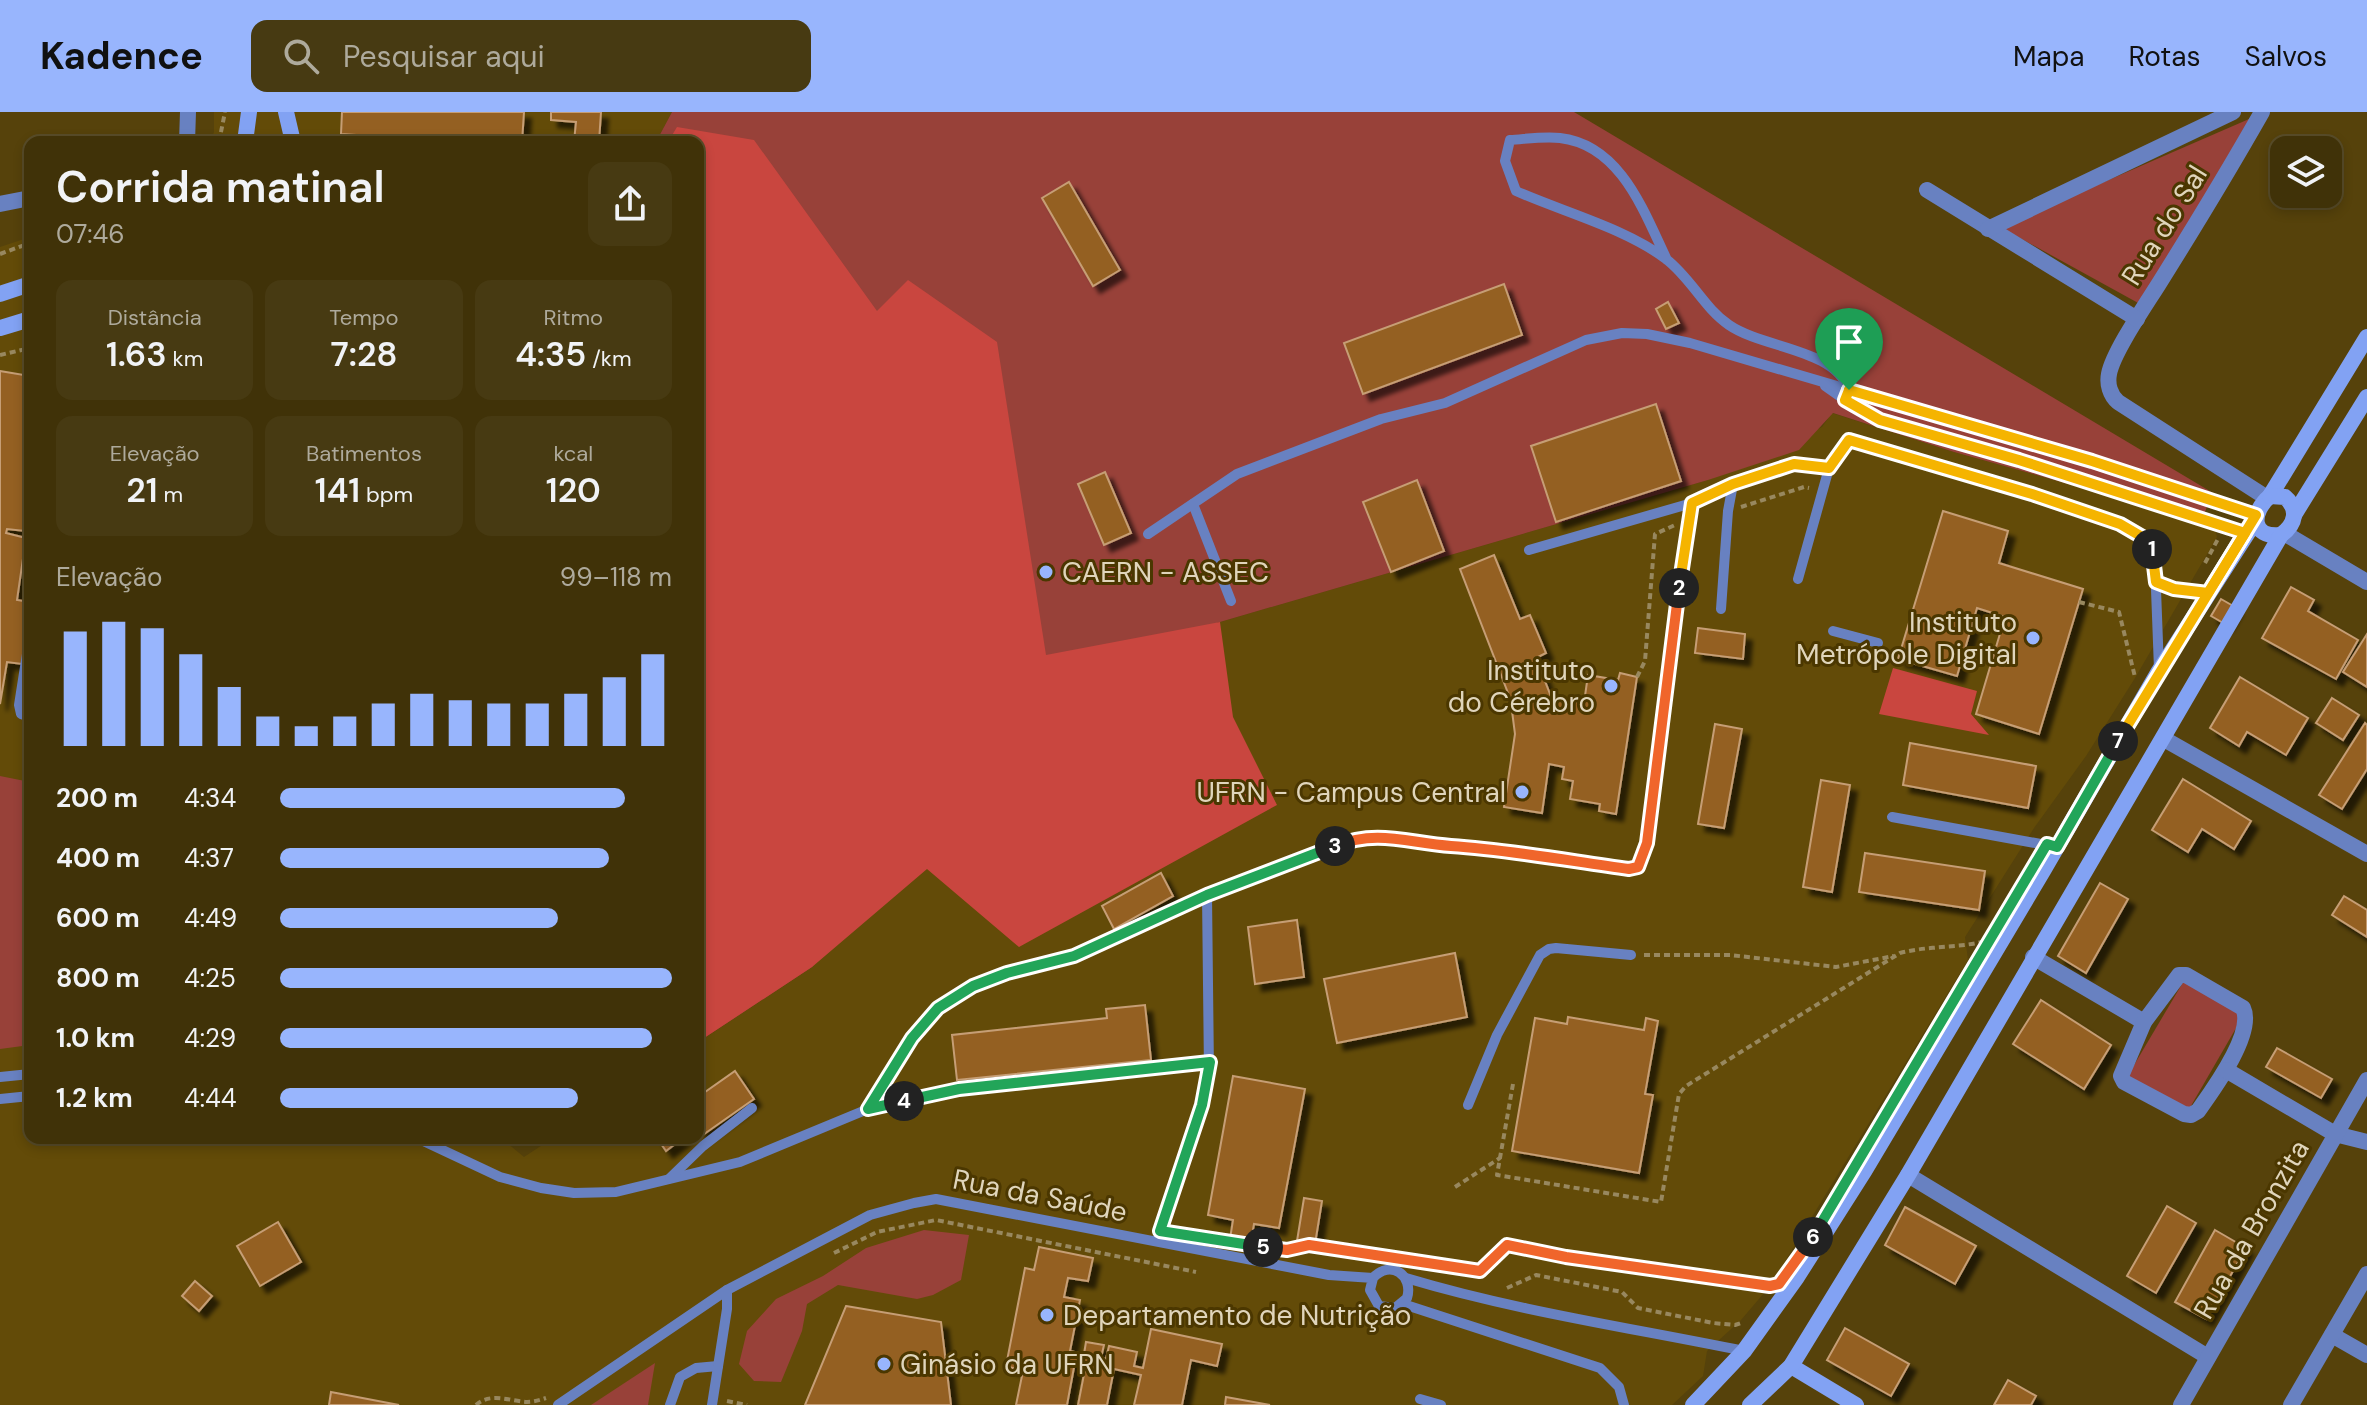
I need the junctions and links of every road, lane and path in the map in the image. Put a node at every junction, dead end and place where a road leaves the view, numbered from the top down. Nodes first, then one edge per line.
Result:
1 (188, 112) edge
2 (225, 112) edge
3 (249, 112) edge
4 (286, 112) edge
5 (2233, 112) edge
6 (2262, 112) edge
7 (187, 136) edge
8 (220, 136) edge
9 (246, 136) edge
10 (292, 136) edge
11 (1927, 190) dead end
12 (24, 199) edge
13 (0, 204) edge
14 (1988, 229) junction
15 (24, 245) edge
16 (0, 254) edge
17 (1667, 260) junction
18 (24, 286) edge
19 (0, 294) edge
20 (2137, 319) junction
21 (24, 321) edge
22 (0, 328) edge
23 (2367, 337) edge
24 (24, 349) edge
25 (0, 355) edge
26 (1847, 395) junction
27 (2367, 397) edge
28 (1829, 468) junction
29 (1733, 484) junction
30 (2268, 497) junction
31 (1692, 503) junction
32 (1193, 504) junction
33 (2252, 523) junction
34 (2288, 526) junction
35 (1148, 534) dead end
36 (1529, 550) dead end
37 (1798, 579) dead end
38 (2156, 582) junction
39 (2367, 582) edge
40 (2208, 593) junction
41 (1231, 601) dead end
42 (2079, 602) dead end
43 (1721, 609) dead end
44 (1833, 631) dead end
45 (1878, 643) dead end
46 (2159, 671) junction
47 (24, 673) edge
48 (2136, 683) dead end
49 (24, 715) edge
50 (2164, 739) junction
51 (1892, 817) dead end
52 (2057, 847) junction
53 (2367, 854) edge
54 (1207, 895) junction
55 (1631, 955) joint
56 (1974, 955) dead end
57 (1896, 956) junction
58 (2033, 957) junction
59 (2144, 1022) junction
60 (1210, 1062) junction
61 (2226, 1070) junction
62 (24, 1075) edge
63 (0, 1077) edge
64 (2367, 1080) edge
65 (1513, 1084) dead end
66 (24, 1097) edge
67 (0, 1099) edge
68 (1468, 1105) dead end
69 (752, 1108) dead end
70 (868, 1109) junction
71 (2335, 1134) junction
72 (2367, 1142) edge
73 (430, 1144) edge
74 (1500, 1158) junction
75 (1908, 1175) junction
76 (668, 1179) junction
77 (1455, 1187) dead end
78 (1157, 1241) junction
79 (1273, 1248) dead end
80 (826, 1257) dead end
81 (1390, 1258) dead end
82 (1403, 1260) dead end
83 (1196, 1272) dead end
84 (2367, 1274) edge
85 (1373, 1278) junction
86 (1406, 1278) junction
87 (1506, 1289) dead end
88 (727, 1290) junction
89 (1771, 1293) dead end
90 (1403, 1304) junction
91 (1747, 1321) dead end
92 (2332, 1335) junction
93 (1744, 1351) junction
94 (2367, 1355) edge
95 (2208, 1357) junction
96 (718, 1366) junction
97 (1791, 1366) junction
98 (548, 1398) dead end
99 (1420, 1399) dead end
100 (712, 1402) edge
101 (476, 1405) edge
102 (558, 1405) edge
103 (670, 1405) edge
104 (747, 1405) edge
105 (1441, 1405) edge
106 (1624, 1405) edge
107 (1693, 1405) edge
108 (1750, 1405) edge
109 (1856, 1405) edge
110 (2181, 1405) edge
111 (2291, 1405) edge

1 - 7 street
2 - 8 path
3 - 9 main road
4 - 10 main road
5 - 14 street
6 - 20 street, Rua do Sal
11 - 14 street
12 - 13 street
14 - 20 street
15 - 16 path
17 - 17 lane
17 - 26 lane
18 - 19 main road
20 - 30 street, Rua do Sal
21 - 22 main road
23 - 30 main road
24 - 25 path
26 - 32 lane
26 - 33 lane
26 - 33 lane
27 - 34 main road
28 - 29 lane
28 - 37 lane
28 - 38 lane
29 - 31 lane
29 - 43 lane
30 - 33 main road
30 - 34 main road
31 - 36 lane
31 - 54 lane
32 - 35 lane
32 - 41 lane
33 - 34 main road
33 - 40 main road
34 - 39 street
34 - 50 main road
38 - 40 lane
38 - 46 lane
40 - 46 main road
42 - 48 path
44 - 45 lane
46 - 52 main road
47 - 49 lane
50 - 53 street
50 - 58 main road
51 - 52 lane
52 - 93 main road
54 - 60 lane
54 - 70 lane
55 - 57 path
55 - 68 lane
56 - 57 path
57 - 74 path
58 - 59 street
58 - 75 main road
59 - 61 street
59 - 61 street
60 - 70 lane
60 - 78 lane
61 - 71 street
62 - 63 lane
64 - 71 street, Rua da Bronzita
65 - 74 path
66 - 67 lane
69 - 76 lane
70 - 76 lane
71 - 72 street
71 - 95 street, Rua da Bronzita
73 - 76 lane
74 - 77 path
75 - 95 street
75 - 97 main road
78 - 85 lane, Rua da Saúde
78 - 88 lane, Rua da Saúde
79 - 81 path
80 - 83 path
82 - 89 path
84 - 92 street
85 - 86 lane, Rua da Saúde
85 - 90 lane
86 - 90 lane
86 - 93 lane, Rua da Saúde
87 - 91 path
88 - 96 lane
88 - 102 lane, Rua da Saúde
90 - 106 lane
92 - 94 street
92 - 111 street
93 - 107 main road
95 - 110 street, Rua da Bronzita
96 - 100 lane
96 - 103 lane
97 - 108 main road
97 - 109 main road
98 - 101 path
99 - 105 lane
100 - 104 path

